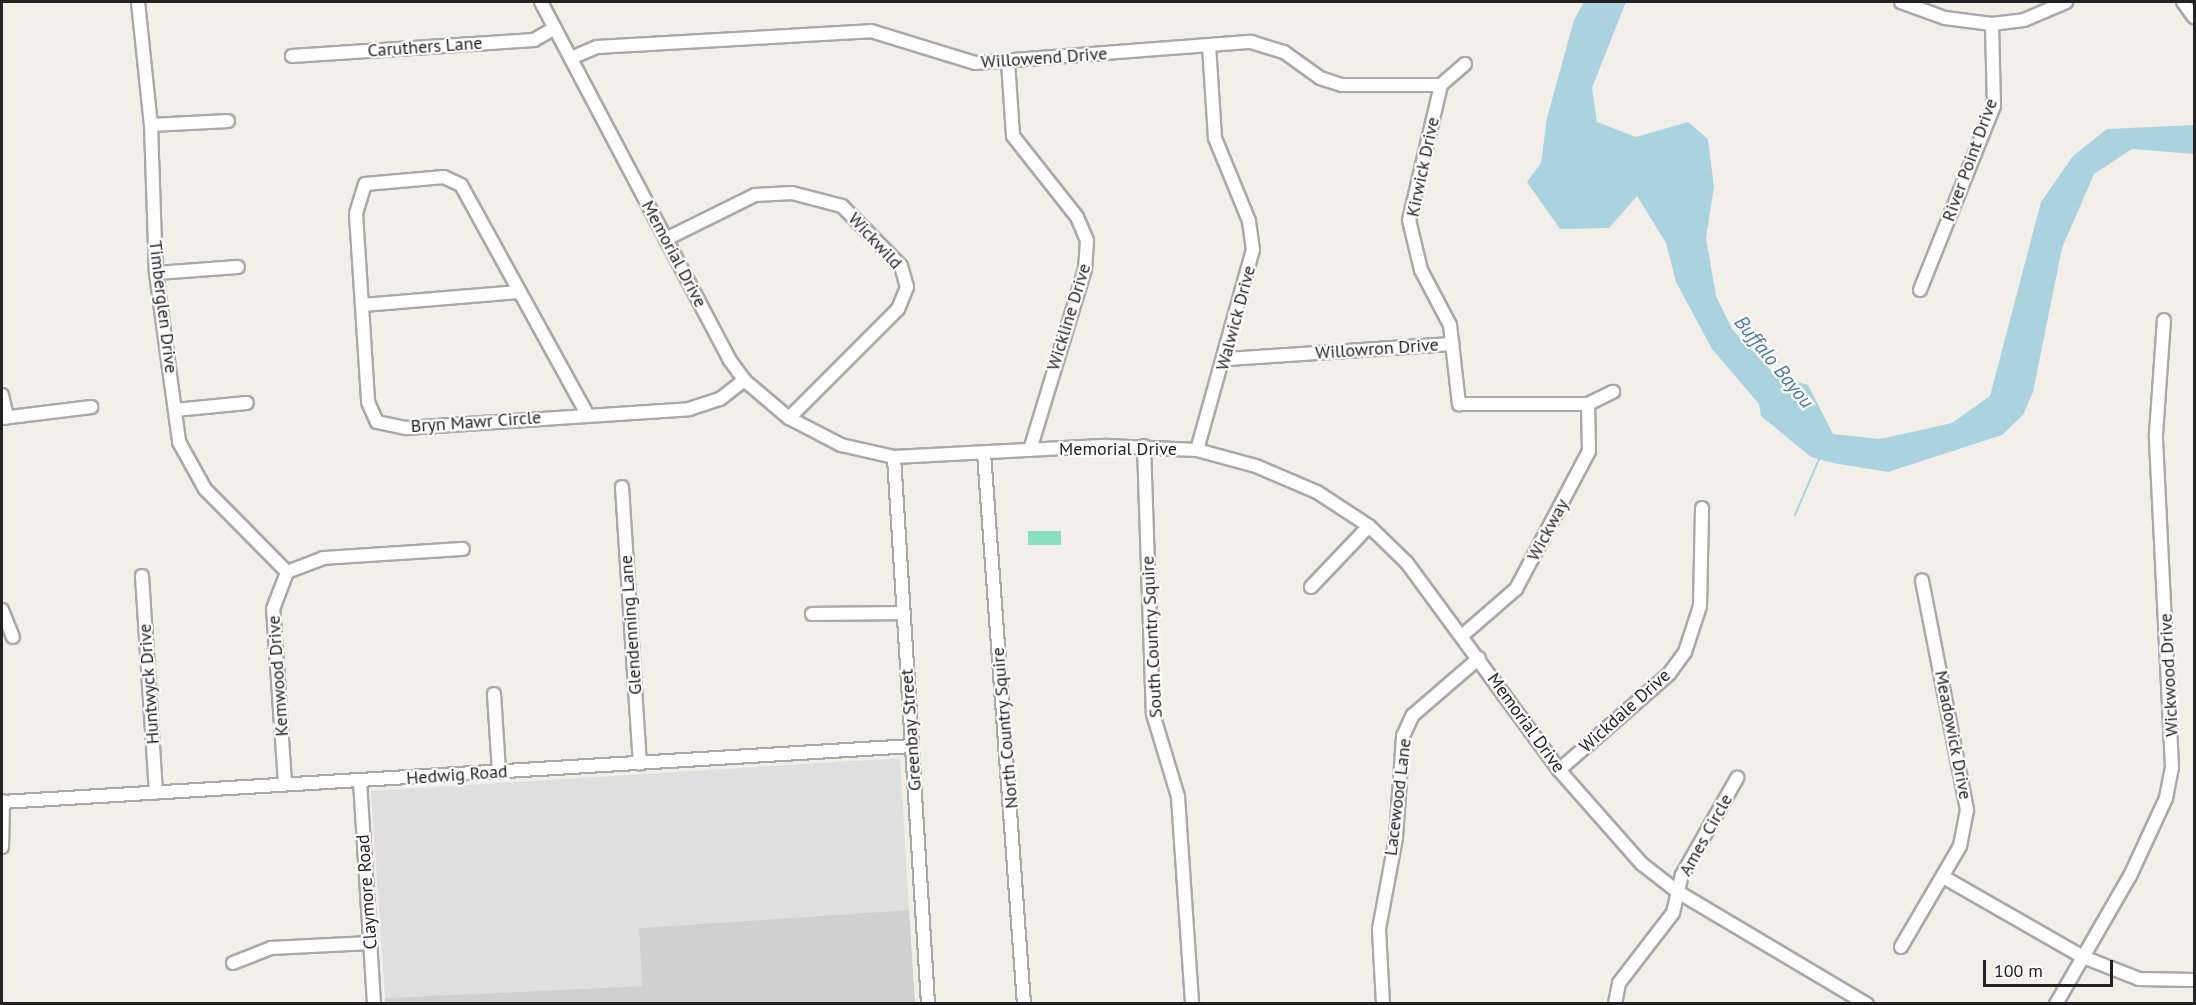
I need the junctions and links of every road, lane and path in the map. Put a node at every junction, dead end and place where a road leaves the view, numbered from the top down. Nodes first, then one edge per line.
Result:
1 (138, 2) edge
2 (541, 2) edge
3 (1901, 2) edge
4 (2066, 2) edge
5 (2183, 2) edge
6 (2194, 17) edge
7 (1992, 24) junction
8 (555, 28) junction
9 (1209, 45) junction
10 (292, 56) dead end
11 (571, 58) junction
12 (1008, 62) junction
13 (1466, 64) dead end
14 (1441, 85) junction
15 (228, 121) dead end
16 (152, 124) junction
17 (666, 239) junction
18 (238, 267) dead end
19 (156, 273) junction
20 (1920, 290) dead end
21 (518, 292) junction
22 (363, 305) junction
23 (2164, 320) dead end
24 (1453, 344) junction
25 (1226, 359) junction
26 (744, 380) junction
27 (1613, 392) dead end
28 (2, 395) edge
29 (247, 403) dead end
30 (1588, 404) junction
31 (91, 407) dead end
32 (175, 410) junction
33 (586, 414) junction
34 (4, 417) edge
35 (789, 418) junction
36 (1144, 446) junction
37 (1030, 450) junction
38 (1197, 450) junction
39 (984, 453) junction
40 (894, 457) junction
41 (622, 487) dead end
42 (1702, 508) dead end
43 (1370, 526) junction
44 (463, 549) dead end
45 (287, 572) junction
46 (142, 576) dead end
47 (1922, 580) dead end
48 (1311, 587) dead end
49 (2, 610) edge
50 (904, 613) junction
51 (812, 614) dead end
52 (1464, 634) junction
53 (13, 637) dead end
54 (1479, 658) junction
55 (494, 694) dead end
56 (912, 746) junction
57 (639, 763) junction
58 (1559, 770) junction
59 (499, 772) junction
60 (1737, 778) dead end
61 (360, 781) junction
62 (285, 783) junction
63 (156, 793) junction
64 (2, 802) edge
65 (2, 847) edge
66 (1945, 878) junction
67 (1678, 892) junction
68 (370, 943) junction
69 (1901, 947) dead end
70 (2083, 957) junction
71 (233, 963) dead end
72 (2194, 980) edge
73 (374, 1004) edge
74 (928, 1004) edge
75 (1024, 1004) edge
76 (1192, 1004) edge
77 (1383, 1004) edge
78 (1615, 1004) edge
79 (1866, 1004) edge
80 (2056, 1004) edge

1 - 16 street, Timberglen Drive
2 - 8 street, Memorial Drive
3 - 7 street
4 - 7 street
5 - 6 street
7 - 20 street, River Point Drive
8 - 10 street, Caruthers Lane
8 - 11 street, Memorial Drive
9 - 12 street, Willowend Drive
9 - 14 street, Willowend Drive
9 - 25 street, Walwick Drive
11 - 12 street, Willowend Drive
11 - 17 street, Memorial Drive
12 - 37 street, Wickline Drive
13 - 14 street
14 - 24 street, Kirwick Drive
15 - 16 street
16 - 19 street, Timberglen Drive
17 - 26 street, Memorial Drive
17 - 35 street, Wickwild
18 - 19 street
19 - 32 street, Timberglen Drive
21 - 22 street
21 - 22 street, Bryn Mawr Circle
21 - 33 street, Bryn Mawr Circle
22 - 33 street, Bryn Mawr Circle
23 - 70 street, Wickwood Drive
24 - 25 street, Willowron Drive
24 - 30 street, Willowron Drive
25 - 38 street, Walwick Drive
26 - 33 street, Bryn Mawr Circle
26 - 35 street, Memorial Drive
27 - 30 street, Willowron Drive
28 - 34 street
29 - 32 street
30 - 52 street, Wickway
31 - 34 street
32 - 45 street, Timberglen Drive
35 - 40 street, Memorial Drive
36 - 37 street, Memorial Drive
36 - 38 street, Memorial Drive
36 - 76 street, South Country Squire
37 - 39 street, Memorial Drive
38 - 43 street, Memorial Drive
39 - 40 street, Memorial Drive
39 - 75 street, North Country Squire
40 - 50 street, Greenbay Street
41 - 57 street, Glendenning Lane
42 - 58 street, Wickdale Drive
43 - 48 street
43 - 52 street, Memorial Drive
44 - 45 street
45 - 62 street, Kemwood Drive
46 - 63 street, Huntwyck Drive
47 - 66 street, Meadowick Drive
49 - 53 street
50 - 51 street
50 - 56 street, Greenbay Street
52 - 54 street, Memorial Drive
54 - 58 street, Memorial Drive
54 - 77 street, Lacewood Lane
55 - 59 street
56 - 57 street, Hedwig Road
56 - 74 street, Greenbay Street
57 - 59 street, Hedwig Road
58 - 67 street, Memorial Drive
59 - 61 street, Hedwig Road
60 - 67 street, Ames Circle
61 - 62 street, Hedwig Road
61 - 68 street, Claymore Road
62 - 63 street, Hedwig Road
63 - 64 street, Hedwig Road
64 - 65 street
66 - 69 street, Meadowick Drive
66 - 70 street
67 - 78 street, Ames Circle
67 - 79 street, Memorial Drive
68 - 71 street
68 - 73 street, Claymore Road
70 - 72 street
70 - 80 street, Wickwood Drive

